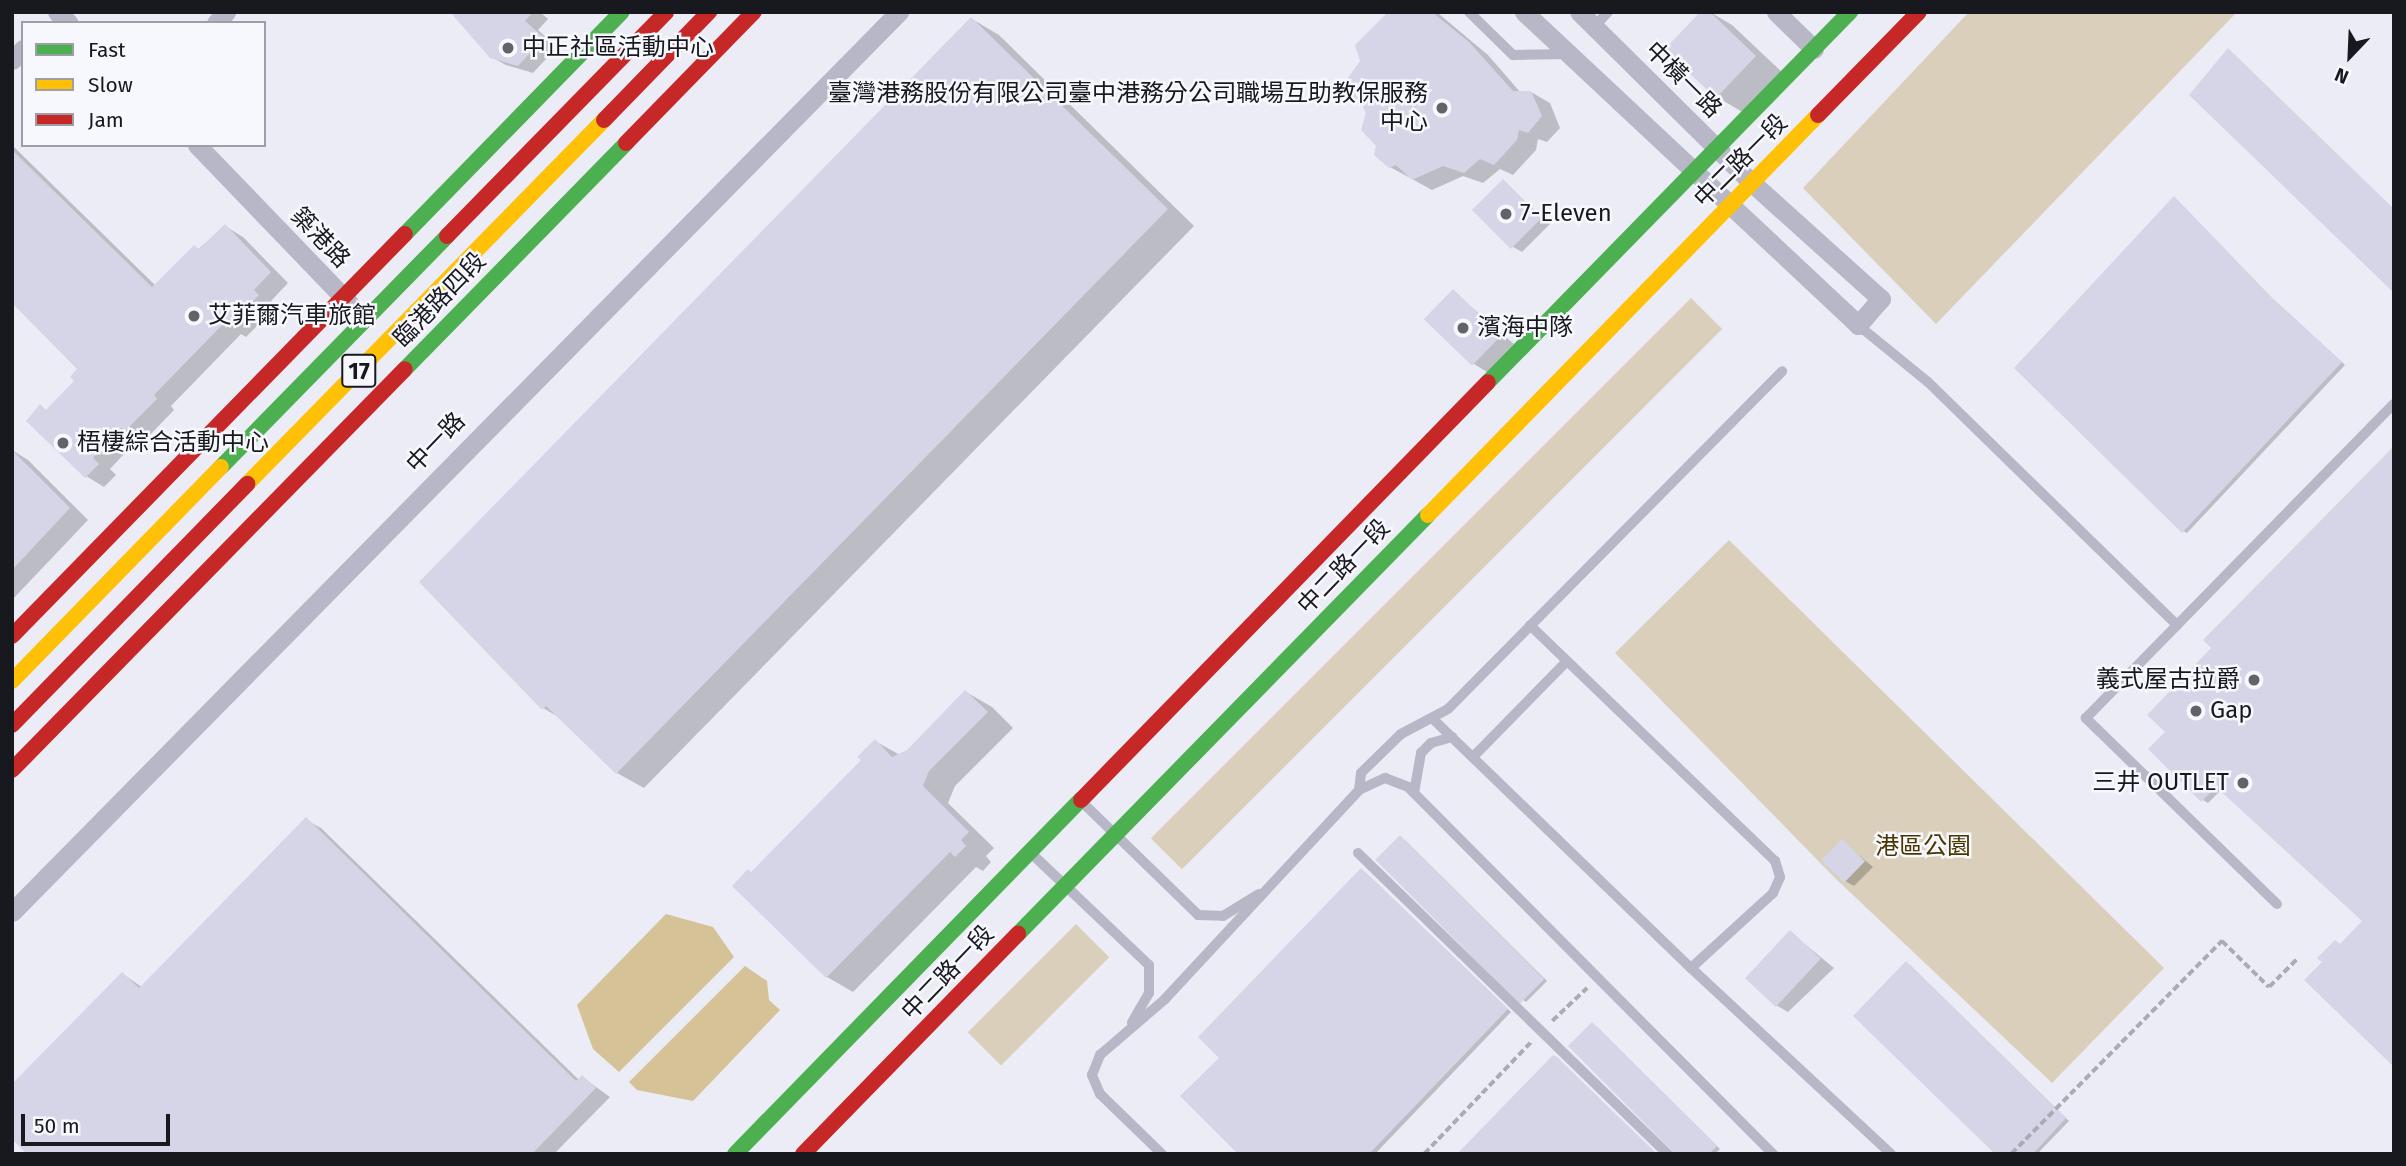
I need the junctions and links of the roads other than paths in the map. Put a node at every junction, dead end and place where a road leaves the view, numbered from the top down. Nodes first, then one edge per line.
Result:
1 (666, 12) edge
2 (709, 12) edge
3 (754, 12) edge
4 (899, 12) edge
5 (1469, 12) edge
6 (1524, 12) edge
7 (1579, 12) edge
8 (1608, 12) edge
9 (1776, 12) edge
10 (1850, 12) edge
11 (1919, 12) edge
12 (619, 13) edge
13 (1594, 27) junction
14 (1814, 49) junction
15 (1567, 54) junction
16 (199, 147) edge
17 (1717, 148) junction
18 (1693, 171) junction
19 (1752, 183) junction
20 (1729, 205) junction
21 (343, 298) junction
22 (365, 320) junction
23 (1858, 325) junction
24 (387, 342) junction
25 (408, 365) junction
26 (1782, 371) dead end
27 (2394, 404) edge
28 (1530, 625) junction
29 (2177, 625) junction
30 (12, 636) edge
31 (1567, 661) junction
32 (12, 681) edge
33 (1434, 720) junction
34 (12, 725) edge
35 (1452, 737) junction
36 (1474, 757) junction
37 (12, 770) edge
38 (1359, 790) junction
39 (1414, 793) junction
40 (1080, 800) junction
41 (1116, 834) junction
42 (1030, 852) junction
43 (1358, 853) dead end
44 (1065, 886) junction
45 (1272, 887) junction
46 (2277, 904) dead end
47 (12, 912) edge
48 (1692, 968) junction
49 (1128, 1028) junction
50 (734, 1154) edge
51 (803, 1154) edge
52 (1162, 1154) edge
53 (1668, 1154) edge
54 (1773, 1154) edge
55 (1891, 1154) edge

1 - 22 main road, 臨港路四段 / 17
2 - 24 main road, 臨港路四段 / 17
3 - 25 main road, 臨港路四段 / 17
4 - 47 street, 中一路
5 - 15 lane
6 - 15 street
7 - 13 street, 中橫一路
8 - 13 lane
9 - 14 street
10 - 14 main road, 中二路一段
11 - 19 main road, 中二路一段
12 - 21 main road, 17
13 - 17 street, 中橫一路
14 - 17 main road, 中二路一段
15 - 18 street
16 - 21 street, 築港路
17 - 18 main road, 中二路一段
17 - 19 street, 中橫一路
18 - 20 street
18 - 40 main road, 中二路一段
19 - 20 main road, 中二路一段
19 - 23 street, 中橫一路
20 - 23 street
20 - 41 main road, 中二路一段
21 - 22 street, 築港路
21 - 30 main road, 17
22 - 24 street, 築港路
22 - 32 main road, 臨港路四段 / 17
23 - 29 lane
24 - 25 street, 築港路
24 - 34 main road, 臨港路四段 / 17
25 - 37 main road, 臨港路四段 / 17
26 - 28 lane
27 - 29 lane
28 - 31 lane
28 - 33 lane
29 - 46 lane
31 - 36 lane
31 - 48 lane
33 - 35 lane
33 - 38 lane
35 - 36 lane
35 - 39 lane
36 - 48 lane
38 - 39 lane
38 - 45 lane
39 - 54 lane
40 - 41 lane
40 - 42 main road, 中二路一段
41 - 44 main road, 中二路一段
41 - 45 lane
42 - 44 lane
42 - 50 main road, 中二路一段
43 - 53 lane
44 - 49 lane
44 - 51 main road, 中二路一段
45 - 49 lane
48 - 55 lane
49 - 52 lane

